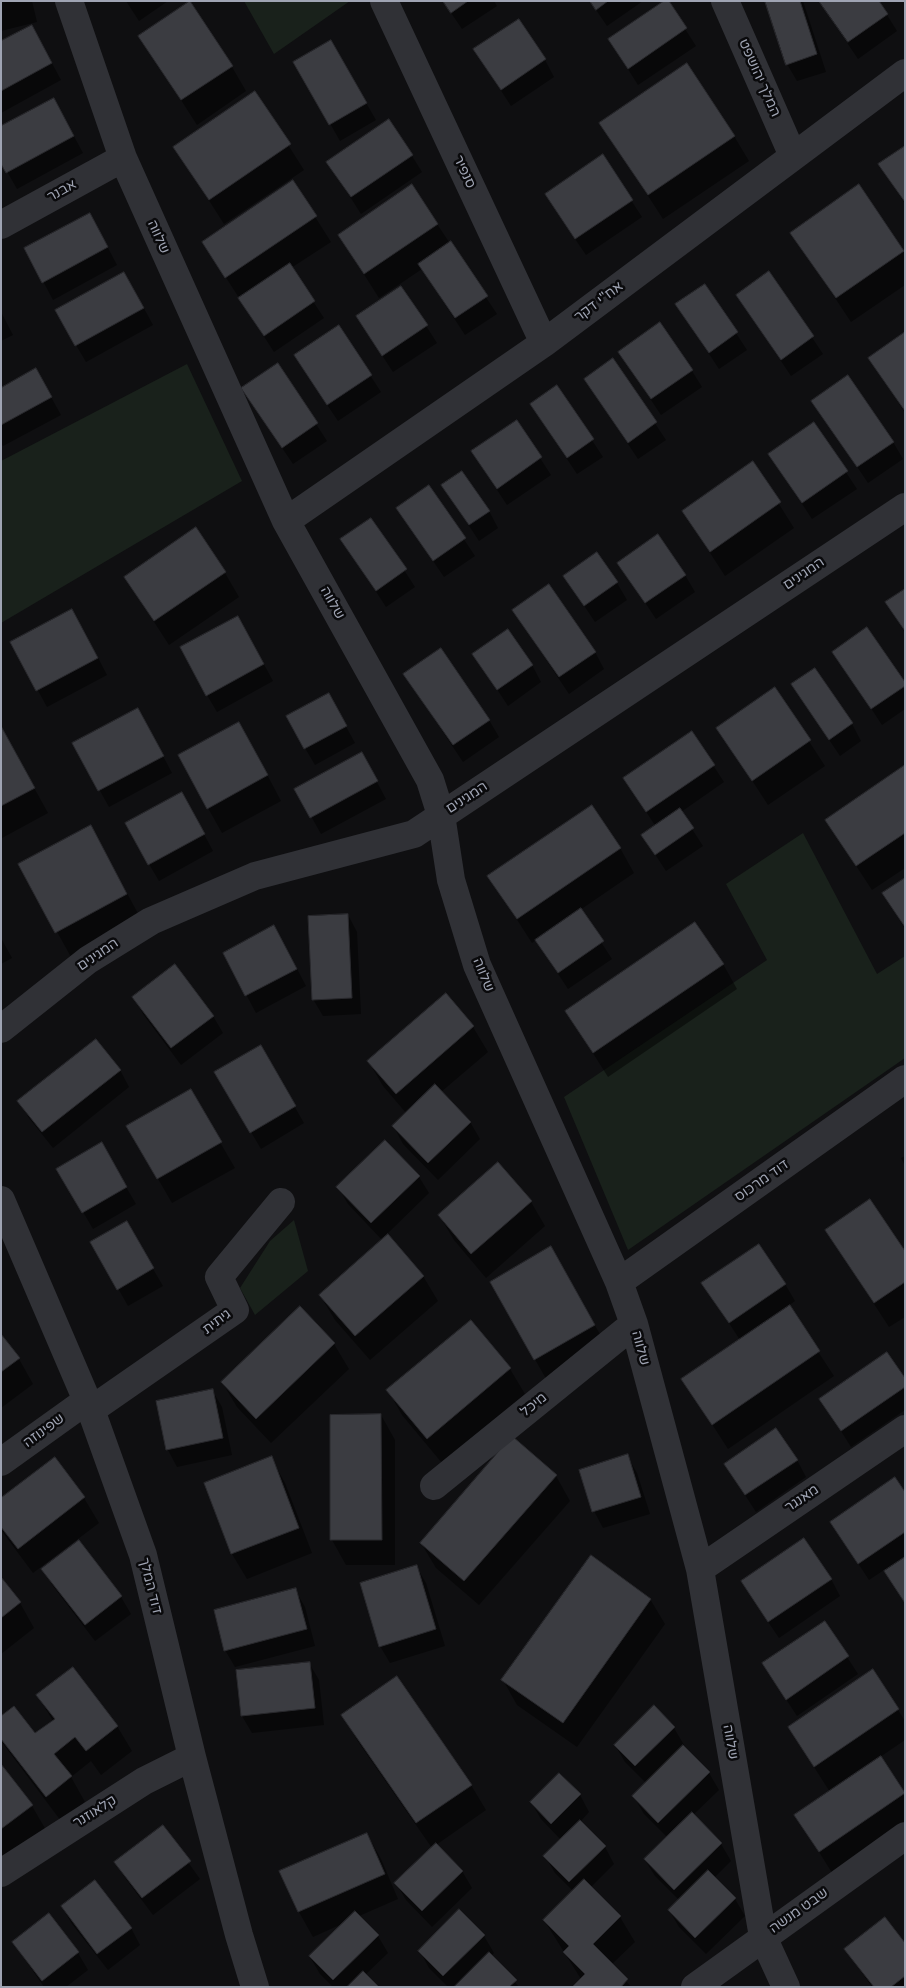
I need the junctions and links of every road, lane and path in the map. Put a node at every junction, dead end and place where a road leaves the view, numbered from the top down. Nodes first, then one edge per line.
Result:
1 (69, 1) edge
2 (384, 1) edge
3 (725, 1) edge
4 (905, 74) edge
5 (793, 156) junction
6 (122, 158) junction
7 (1, 225) edge
8 (544, 343) junction
9 (905, 507) edge
10 (286, 520) junction
11 (441, 815) junction
12 (1, 1029) edge
13 (905, 1080) edge
14 (1, 1200) edge
15 (281, 1202) dead end
16 (619, 1282) junction
17 (634, 1324) junction
18 (88, 1405) junction
19 (905, 1430) edge
20 (1, 1462) edge
21 (434, 1486) dead end
22 (700, 1570) junction
23 (192, 1757) junction
24 (905, 1836) edge
25 (1, 1873) edge
26 (763, 1937) junction
27 (256, 1987) edge
28 (695, 1987) edge
29 (786, 1987) edge

1 - 6 street, שלווה
2 - 8 street, סנפיר
3 - 5 street, המלך יהושפט
4 - 5 street, אח"י דקר
5 - 8 street, אח"י דקר
6 - 7 street, אבנר
6 - 10 street, שלווה
8 - 10 street, אח"י דקר
9 - 11 street, המגינים
10 - 11 street, שלווה
11 - 12 street, המגינים
11 - 16 street, שלווה
13 - 16 street, דוד מרכוס
14 - 18 street, דוד המלך
15 - 18 street, גיתית
16 - 17 street, שלווה
17 - 21 street, מיכל
17 - 22 street, שלווה
18 - 20 street, שפינוזה
18 - 23 street, דוד המלך
19 - 22 street, מאנגר
22 - 26 street, שלווה
23 - 25 street, קלאוזנר
23 - 27 street, דוד המלך
24 - 26 street, שבט מנשה
26 - 28 street, שבט מנשה
26 - 29 street, שלווה

